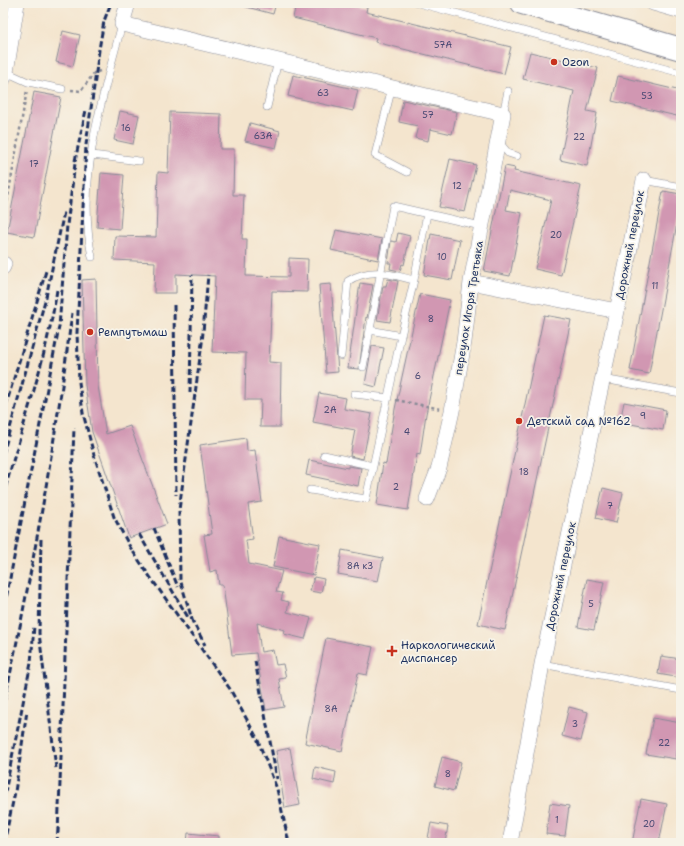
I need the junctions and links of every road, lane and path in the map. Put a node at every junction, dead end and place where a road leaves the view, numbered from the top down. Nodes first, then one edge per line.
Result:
1 (17, 3) edge
2 (128, 3) edge
3 (418, 3) edge
4 (522, 3) edge
5 (653, 3) edge
6 (681, 11) edge
7 (122, 24) junction
8 (681, 49) edge
9 (278, 61) junction
10 (110, 67) junction
11 (681, 73) edge
12 (5, 76) edge
13 (28, 82) junction
14 (392, 88) junction
15 (62, 89) joint
16 (508, 91) dead end
17 (267, 107) dead end
18 (503, 114) junction
19 (498, 140) junction
20 (92, 155) junction
21 (517, 156) dead end
22 (139, 161) dead end
23 (407, 172) dead end
24 (644, 180) joint
25 (681, 187) edge
26 (427, 214) junction
27 (3, 225) edge
28 (481, 226) junction
29 (92, 257) dead end
30 (380, 272) junction
31 (414, 280) junction
32 (471, 282) junction
33 (617, 311) junction
34 (370, 330) junction
35 (401, 336) junction
36 (340, 356) dead end
37 (363, 367) dead end
38 (603, 379) junction
39 (681, 393) edge
40 (354, 394) dead end
41 (388, 398) junction
42 (452, 411) junction
43 (324, 455) dead end
44 (373, 466) junction
45 (310, 490) dead end
46 (427, 499) dead end
47 (542, 664) junction
48 (681, 690) edge
49 (510, 843) edge

1 - 12 street
2 - 7 street
3 - 11 lane
4 - 8 main road
5 - 6 street
7 - 9 street
7 - 10 lane
9 - 14 street
9 - 17 lane
10 - 15 path
10 - 20 lane
12 - 13 lane
13 - 15 lane
13 - 27 path
14 - 18 street
14 - 23 lane
16 - 18 lane
18 - 19 street, переулок Игоря Третьяка
19 - 21 lane
19 - 28 street, переулок Игоря Третьяка
20 - 22 lane
20 - 29 lane
24 - 25 lane
24 - 33 street, Дорожный переулок
26 - 28 lane
26 - 30 lane
26 - 31 lane
28 - 32 street, переулок Игоря Третьяка
30 - 31 lane
30 - 34 lane
30 - 36 lane
31 - 35 lane
32 - 33 street, Дорожный переулок
32 - 42 street, переулок Игоря Третьяка
33 - 38 street, Дорожный переулок
34 - 35 lane
34 - 37 lane
35 - 41 lane
38 - 39 lane
38 - 47 street, Дорожный переулок
40 - 41 lane
41 - 42 path
41 - 44 lane
42 - 46 street, переулок Игоря Третьяка
43 - 44 lane
44 - 45 lane
47 - 48 lane
47 - 49 street, Дорожный переулок

